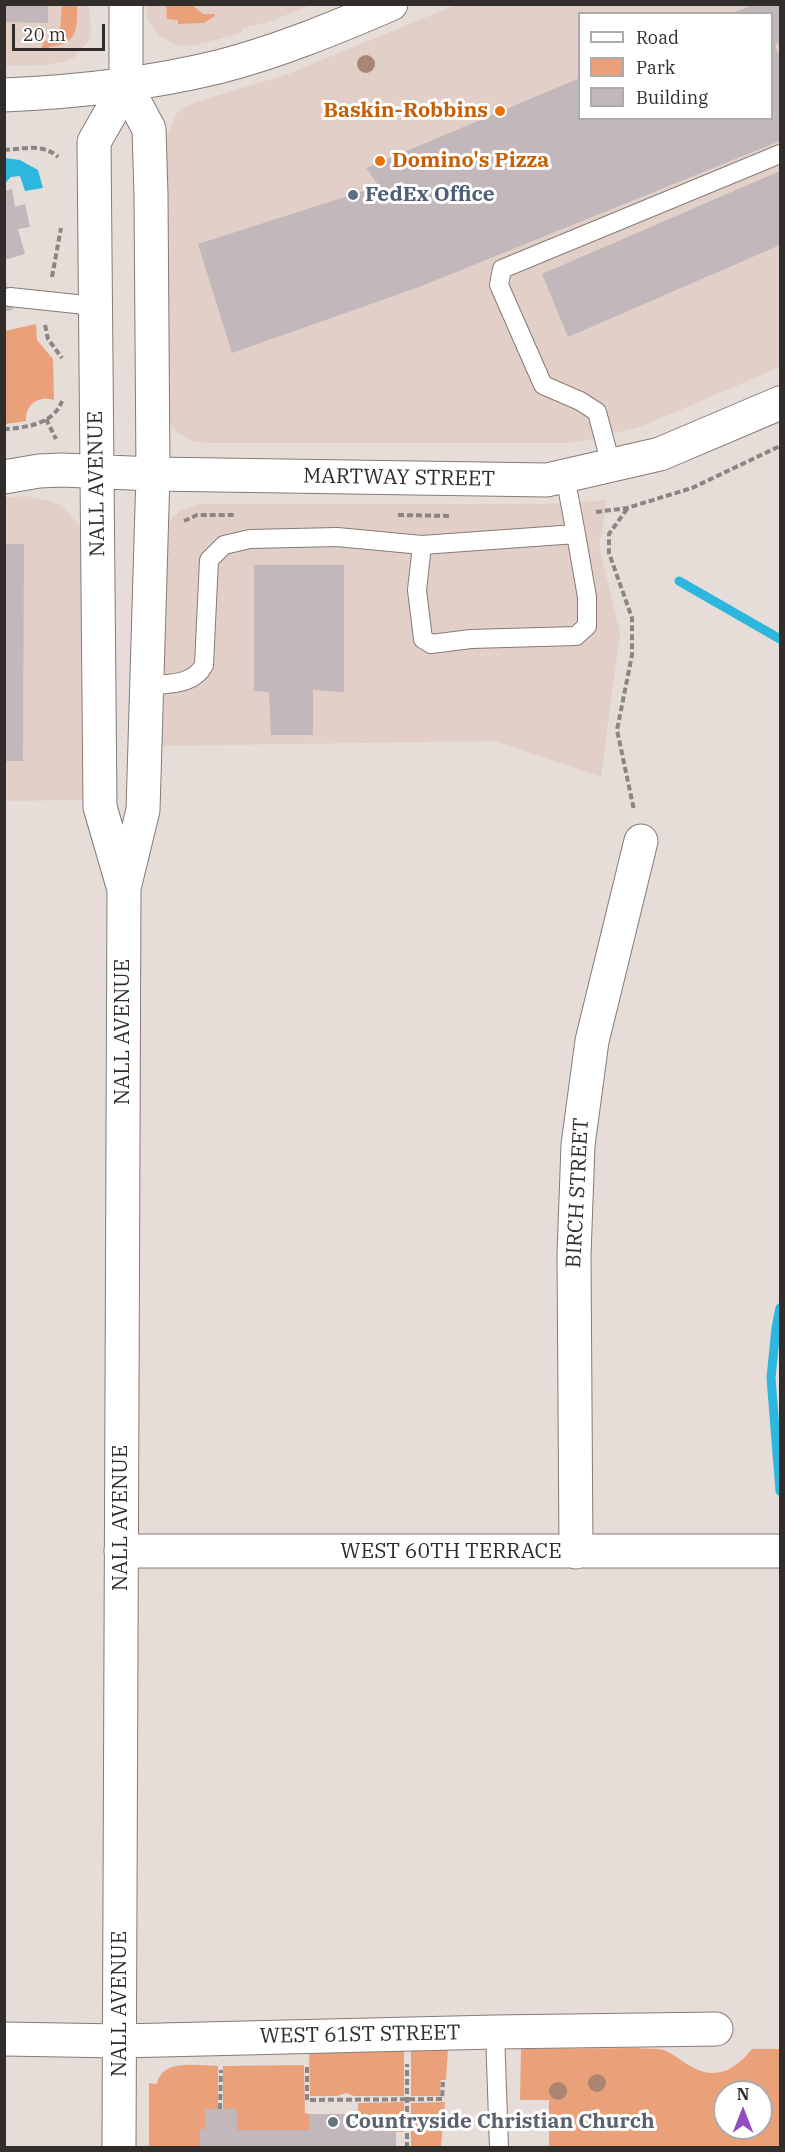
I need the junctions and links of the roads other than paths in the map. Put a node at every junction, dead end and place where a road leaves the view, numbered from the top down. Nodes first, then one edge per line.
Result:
1 (126, 4) edge
2 (391, 4) edge
3 (126, 86) junction
4 (4, 95) edge
5 (780, 154) edge
6 (10, 297) dead end
7 (95, 306) junction
8 (780, 404) edge
9 (611, 465) junction
10 (97, 473) junction
11 (153, 474) junction
12 (565, 476) junction
13 (4, 477) edge
14 (576, 534) junction
15 (422, 545) junction
16 (147, 686) junction
17 (641, 841) road end
18 (124, 888) junction
19 (121, 1551) junction
20 (780, 1551) edge
21 (576, 1552) junction
22 (716, 2029) dead end
23 (495, 2032) junction
24 (4, 2039) edge
25 (120, 2041) junction
26 (119, 2148) edge
27 (499, 2148) edge

1 - 3 main road, NALL AVENUE
2 - 3 main road
3 - 4 main road
3 - 7 main road, NALL AVENUE
3 - 11 main road, NALL AVENUE
5 - 9 lane
6 - 7 lane
7 - 10 main road, NALL AVENUE
8 - 9 main road, MARTWAY STREET
9 - 12 main road, MARTWAY STREET
10 - 11 main road, MARTWAY STREET
10 - 13 main road, MARTWAY STREET
10 - 18 main road, NALL AVENUE
11 - 12 main road, MARTWAY STREET
11 - 16 main road, NALL AVENUE
12 - 14 lane
14 - 15 lane
14 - 15 lane
15 - 16 lane
16 - 18 main road, NALL AVENUE
17 - 21 main road, BIRCH STREET
18 - 19 main road, NALL AVENUE
19 - 21 main road, WEST 60TH TERRACE
19 - 25 main road, NALL AVENUE
20 - 21 main road, WEST 60TH TERRACE
22 - 23 main road, WEST 61ST STREET
23 - 25 main road, WEST 61ST STREET
23 - 27 lane
24 - 25 main road, WEST 61ST STREET
25 - 26 main road, NALL AVENUE

